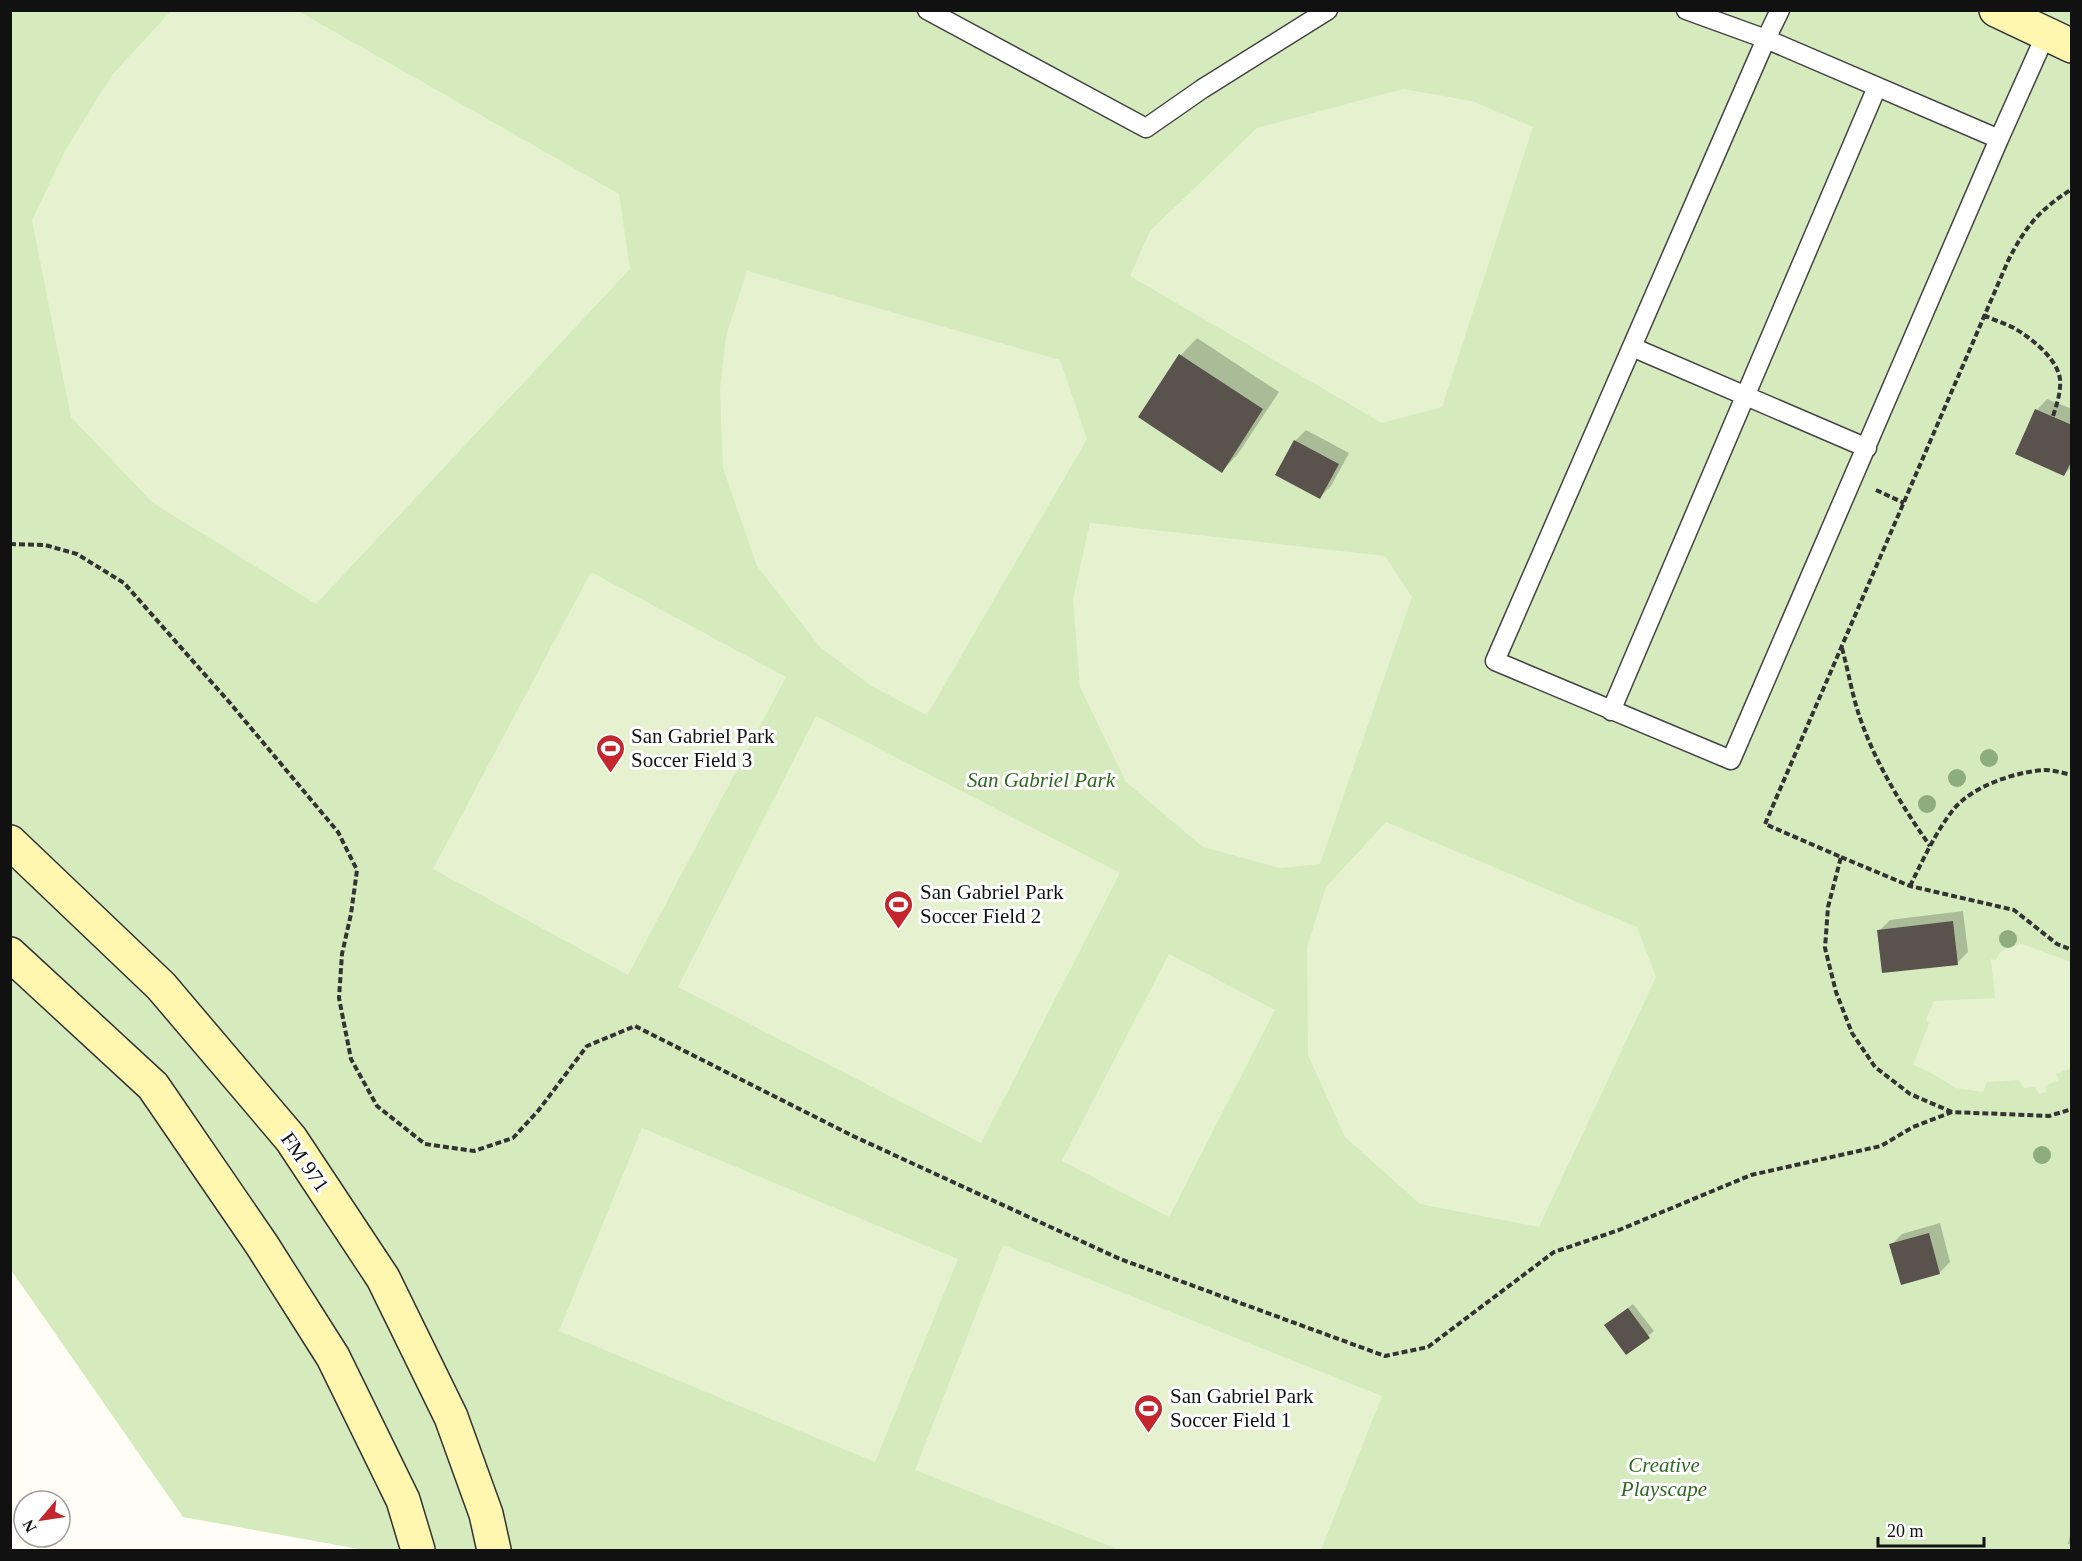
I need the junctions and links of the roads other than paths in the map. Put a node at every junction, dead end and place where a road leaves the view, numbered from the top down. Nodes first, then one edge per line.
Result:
1 (927, 10) edge
2 (1328, 10) edge
3 (1686, 10) edge
4 (1780, 10) edge
5 (1996, 10) edge
6 (1766, 39) junction
7 (2059, 40) edge
8 (1877, 87) junction
9 (1999, 139) junction
10 (1632, 347) junction
11 (1745, 397) junction
12 (1867, 448) junction
13 (1611, 711) junction
14 (10, 842) edge
15 (10, 954) edge
16 (418, 1551) edge
17 (494, 1551) edge

1 - 2 lane
3 - 6 lane
4 - 6 lane
5 - 7 main road
6 - 8 lane
6 - 10 lane
7 - 9 lane
8 - 9 lane
8 - 11 lane
9 - 12 lane
10 - 11 lane
10 - 13 lane
11 - 12 lane
11 - 13 lane
12 - 13 lane
14 - 17 main road, FM 971 / FM 971
15 - 16 main road

